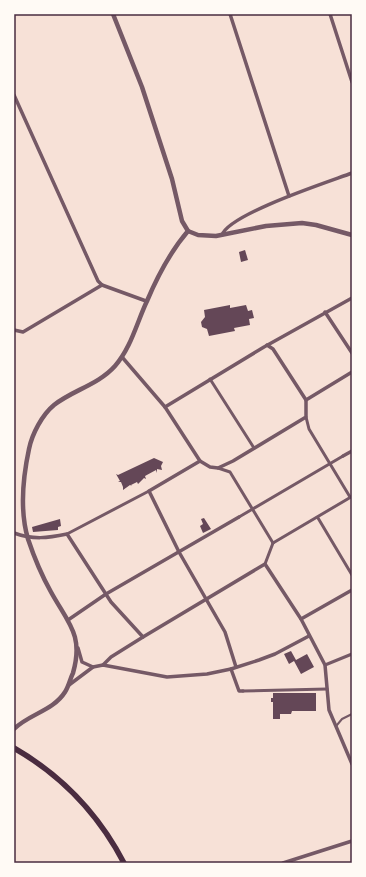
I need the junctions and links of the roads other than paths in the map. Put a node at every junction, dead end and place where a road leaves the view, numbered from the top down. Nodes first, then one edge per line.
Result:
1 (113, 14) edge
2 (230, 14) edge
3 (330, 14) edge
4 (352, 82) edge
5 (14, 95) edge
6 (352, 173) edge
7 (289, 196) junction
8 (188, 230) junction
9 (222, 235) junction
10 (352, 235) edge
11 (102, 286) junction
12 (352, 298) edge
13 (146, 301) junction
14 (325, 312) junction
15 (14, 330) edge
16 (267, 345) junction
17 (352, 354) edge
18 (122, 357) junction
19 (352, 372) edge
20 (210, 379) junction
21 (306, 400) junction
22 (165, 406) junction
23 (306, 417) junction
24 (254, 448) junction
25 (352, 451) edge
26 (343, 456) joint
27 (200, 461) junction
28 (330, 464) junction
29 (218, 468) junction
30 (149, 491) junction
31 (351, 497) edge
32 (252, 509) junction
33 (239, 517) joint
34 (318, 518) junction
35 (14, 533) edge
36 (67, 534) junction
37 (28, 538) junction
38 (273, 543) junction
39 (179, 552) junction
40 (265, 564) junction
41 (352, 575) edge
42 (352, 590) edge
43 (106, 594) junction
44 (206, 599) junction
45 (302, 619) junction
46 (68, 620) junction
47 (309, 636) junction
48 (143, 637) junction
49 (78, 648) junction
50 (352, 654) edge
51 (325, 665) junction
52 (103, 666) junction
53 (93, 667) junction
54 (236, 667) junction
55 (231, 669) junction
56 (68, 685) junction
57 (327, 689) junction
58 (243, 691) joint
59 (352, 714) edge
60 (337, 725) junction
61 (14, 729) edge
62 (14, 748) edge
63 (352, 764) edge
64 (352, 841) edge
65 (124, 863) edge
66 (283, 863) edge

1 - 8 street
2 - 7 street
3 - 4 street
5 - 11 street
6 - 7 street
7 - 9 street
8 - 9 street
8 - 13 street
9 - 10 street
11 - 13 street
11 - 15 street
12 - 14 street
13 - 18 street
14 - 16 street
14 - 17 street
16 - 20 street
16 - 21 street
18 - 22 street
18 - 37 street
19 - 21 street
20 - 22 street
20 - 24 street
21 - 23 street
22 - 27 street
23 - 24 street
23 - 28 street
24 - 29 street
25 - 26 street
26 - 28 street
27 - 29 street
27 - 30 street
28 - 31 street
28 - 32 street
29 - 32 street
30 - 36 street
30 - 39 street
31 - 34 street
32 - 33 street
32 - 38 street
33 - 39 street
34 - 38 street
34 - 41 street
35 - 37 street
36 - 37 street
36 - 43 street
37 - 46 street
38 - 40 street
39 - 43 street
39 - 44 street
40 - 44 street
40 - 45 street
42 - 45 street
43 - 46 street
43 - 48 street
44 - 48 street
44 - 54 street
45 - 47 street
46 - 49 street
47 - 51 street
47 - 54 street
48 - 52 street
49 - 53 street
49 - 56 street
50 - 51 street
51 - 57 street
52 - 53 street
52 - 55 street
53 - 56 street
54 - 55 street
55 - 58 street
56 - 61 street
57 - 58 street
57 - 60 street
59 - 60 lane
60 - 63 street
62 - 65 main road
64 - 66 street

